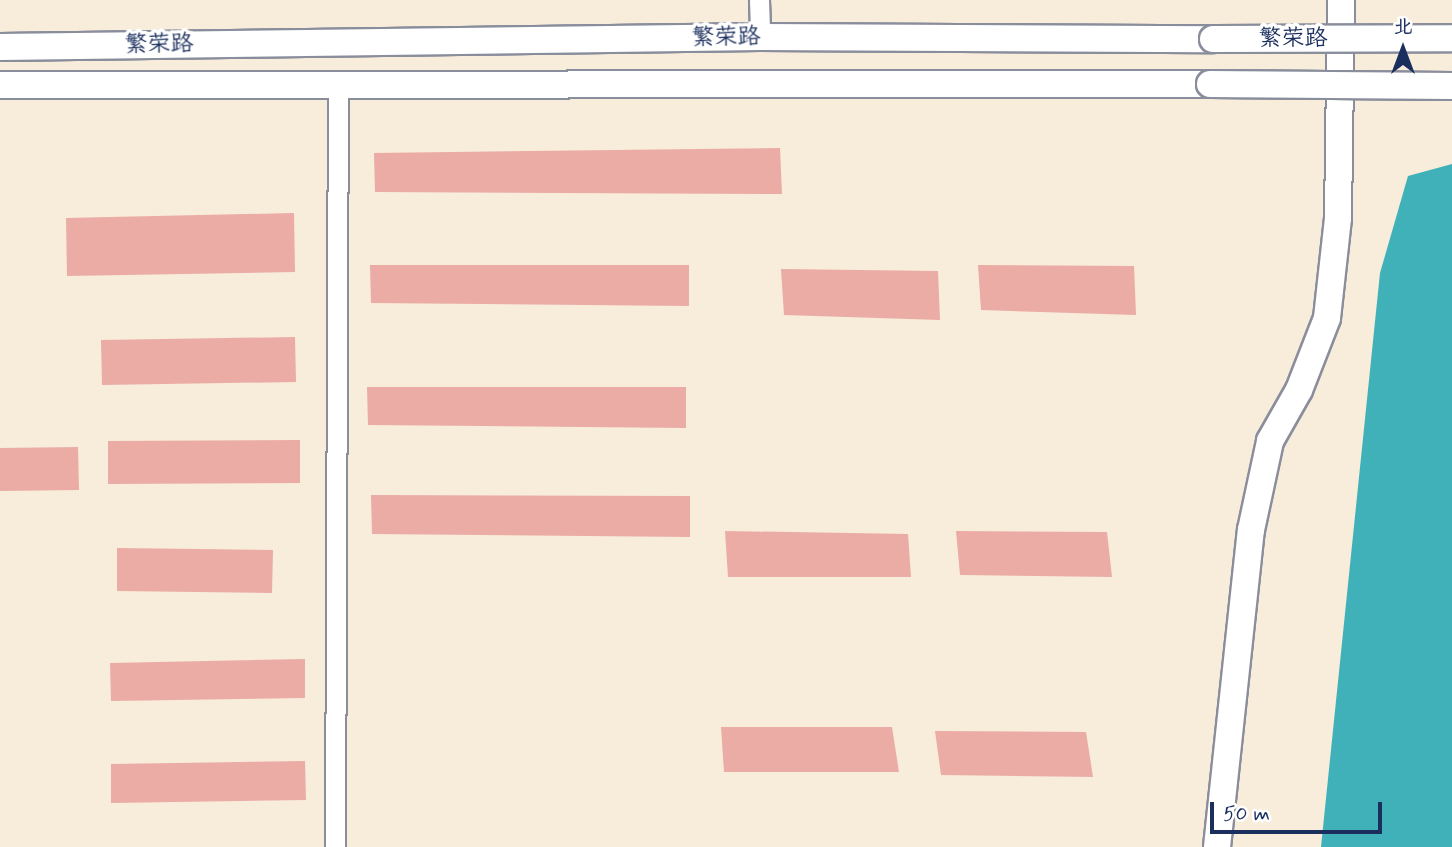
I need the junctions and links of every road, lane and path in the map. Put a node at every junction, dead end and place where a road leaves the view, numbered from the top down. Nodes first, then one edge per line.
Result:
1 (759, 0) edge
2 (1341, 0) edge
3 (760, 37) junction
4 (1452, 38) edge
5 (0, 47) edge
6 (338, 83) junction
7 (0, 85) edge
8 (1452, 86) edge
9 (335, 847) edge
10 (1217, 847) edge

1 - 3 street
2 - 10 main road
3 - 4 main road, 繁荣路, bridge
3 - 5 main road, 繁荣路
6 - 7 main road, 繁荣路
6 - 8 main road, 繁荣路, bridge
6 - 9 street

